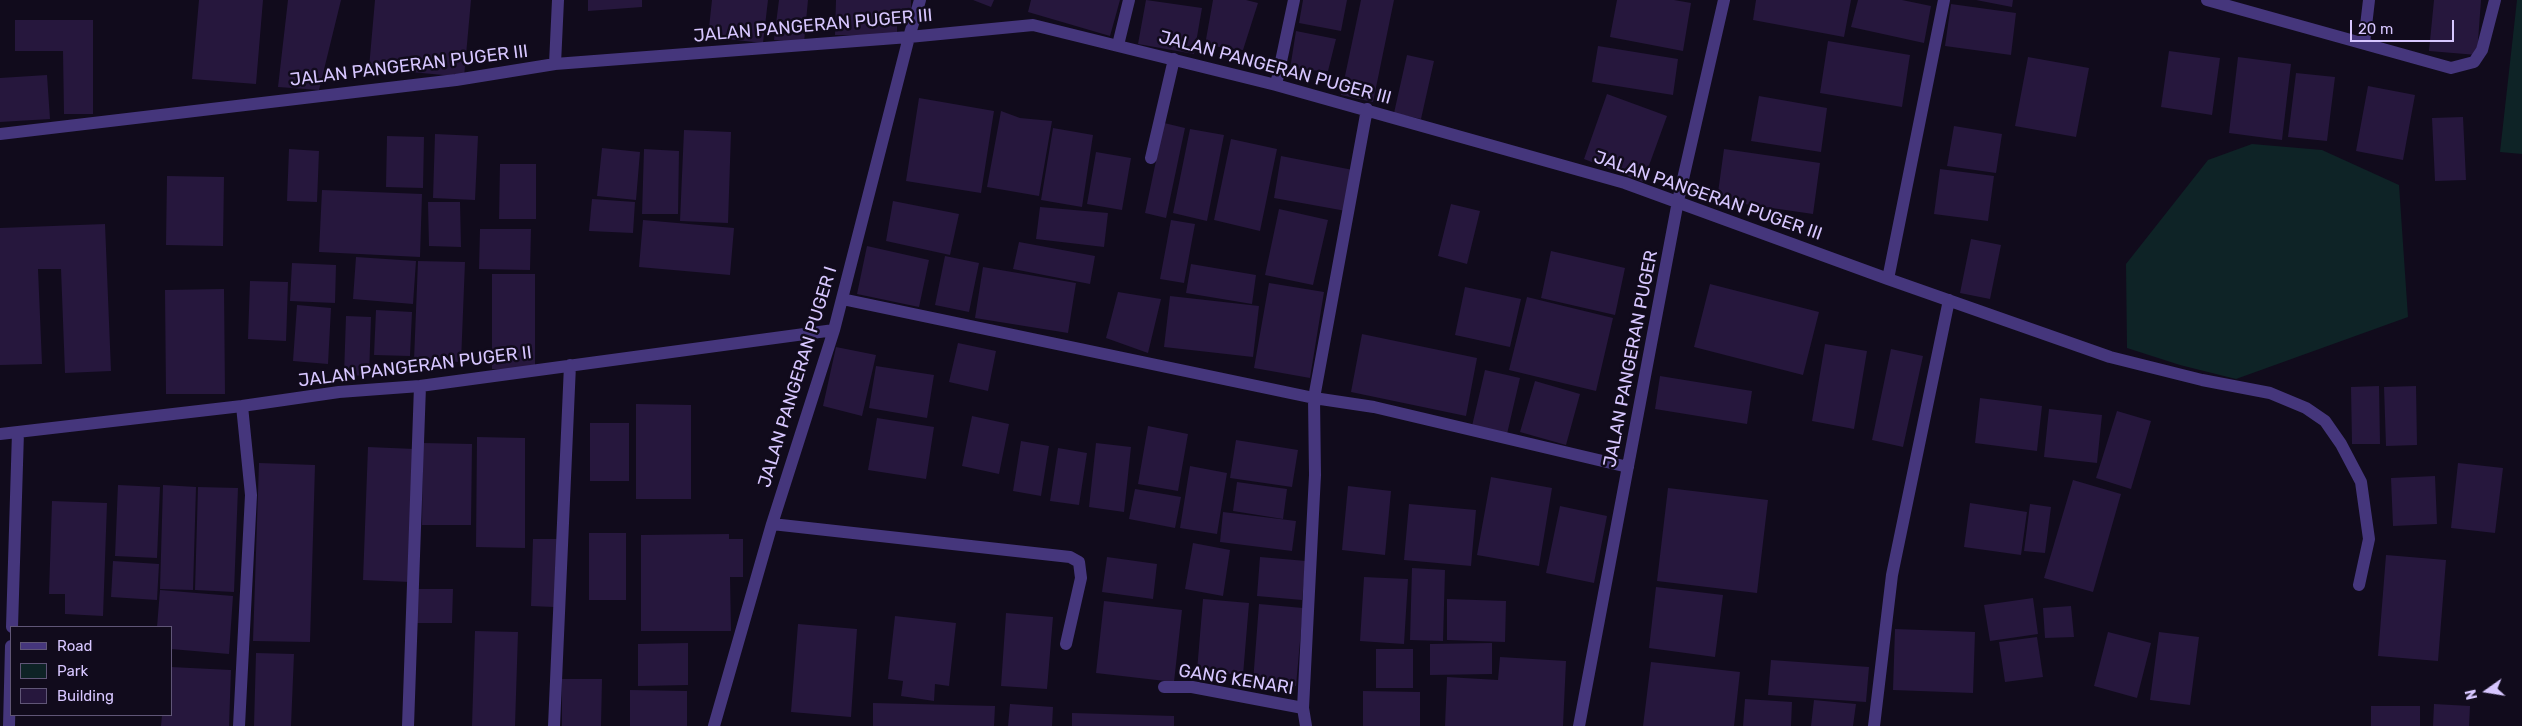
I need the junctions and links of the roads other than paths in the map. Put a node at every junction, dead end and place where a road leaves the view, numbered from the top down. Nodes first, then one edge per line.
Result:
1 (558, 0) edge
2 (920, 0) edge
3 (1129, 0) edge
4 (1294, 0) edge
5 (1724, 0) edge
6 (1944, 0) edge
7 (2207, 0) edge
8 (2369, 0) edge
9 (2495, 0) edge
10 (909, 37) junction
11 (2364, 43) junction
12 (1118, 45) junction
13 (1174, 59) junction
14 (555, 64) junction
15 (1276, 84) junction
16 (1367, 109) junction
17 (0, 134) edge
18 (1151, 158) dead end
19 (1678, 201) junction
20 (1888, 279) junction
21 (842, 299) junction
22 (1949, 300) junction
23 (834, 330) junction
24 (570, 366) junction
25 (420, 386) junction
26 (1314, 398) junction
27 (242, 406) junction
28 (18, 432) junction
29 (0, 434) edge
30 (1628, 466) junction
31 (772, 524) junction
32 (2359, 585) dead end
33 (12, 626) edge
34 (1066, 644) dead end
35 (10, 686) edge
36 (1164, 687) dead end
37 (1303, 708) junction
38 (9, 726) edge
39 (239, 726) edge
40 (408, 726) edge
41 (554, 726) edge
42 (714, 726) edge
43 (1306, 726) edge
44 (1579, 726) edge
45 (1874, 726) edge

1 - 14 street
2 - 10 street, JALAN PANGERAN PUGER I
3 - 12 street
4 - 15 street
5 - 19 street, JALAN PANGERAN PUGER
6 - 20 street
7 - 11 street
8 - 11 street
9 - 11 street
10 - 12 street, JALAN PANGERAN PUGER III
10 - 14 street, JALAN PANGERAN PUGER III
10 - 21 street, JALAN PANGERAN PUGER I
12 - 13 street, JALAN PANGERAN PUGER III
13 - 15 street, JALAN PANGERAN PUGER III
13 - 18 street
14 - 17 street, JALAN PANGERAN PUGER III
15 - 16 street, JALAN PANGERAN PUGER III
16 - 19 street, JALAN PANGERAN PUGER III
16 - 26 street
19 - 20 street, JALAN PANGERAN PUGER III
19 - 30 street, JALAN PANGERAN PUGER
20 - 22 street, JALAN PANGERAN PUGER III
21 - 23 street, JALAN PANGERAN PUGER I
21 - 26 street
22 - 32 street, JALAN PANGERAN PUGER III
22 - 45 street
23 - 24 street, JALAN PANGERAN PUGER II
23 - 31 street, JALAN PANGERAN PUGER I
24 - 25 street, JALAN PANGERAN PUGER II
24 - 41 street
25 - 27 street, JALAN PANGERAN PUGER II
25 - 40 street
26 - 30 street
26 - 37 street
27 - 28 street, JALAN PANGERAN PUGER II
27 - 39 street
28 - 29 street, JALAN PANGERAN PUGER II
28 - 33 street
30 - 44 street, JALAN PANGERAN PUGER
31 - 34 street
31 - 42 street, JALAN PANGERAN PUGER I
35 - 38 street
36 - 37 street, GANG KENARI
37 - 43 street

